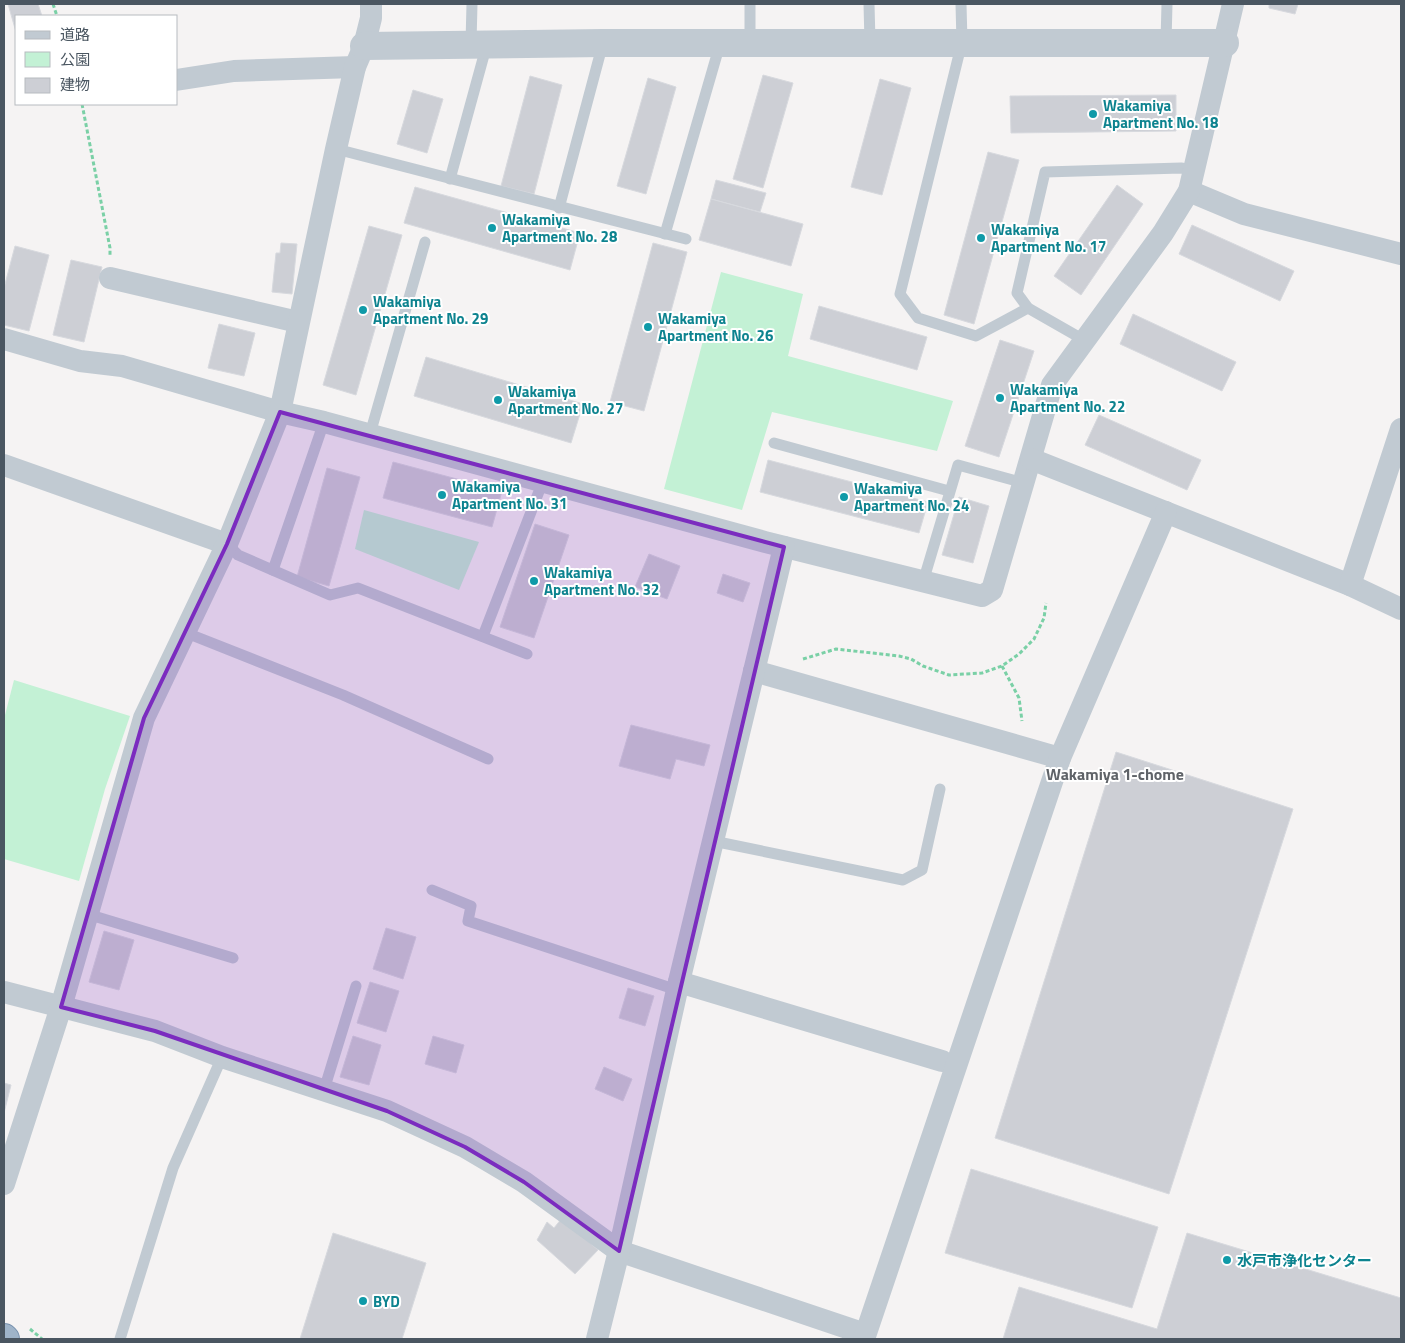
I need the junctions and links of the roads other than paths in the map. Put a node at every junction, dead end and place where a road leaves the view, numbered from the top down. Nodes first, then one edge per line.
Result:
1 (371, 4) edge
2 (472, 4) edge
3 (750, 4) edge
4 (869, 4) edge
5 (961, 4) edge
6 (1167, 4) edge
7 (1233, 4) edge
8 (720, 42) junction
9 (750, 42) junction
10 (870, 42) junction
11 (962, 42) junction
12 (1166, 42) junction
13 (479, 43) junction
14 (603, 43) junction
15 (1224, 43) junction
16 (359, 56) junction
17 (178, 80) edge
18 (336, 150) junction
19 (450, 180) junction
20 (1192, 180) junction
21 (559, 208) junction
22 (665, 234) junction
23 (686, 239) dead end
24 (425, 242) dead end
25 (1401, 254) edge
26 (110, 278) road end
27 (1028, 308) junction
28 (298, 322) junction
29 (4, 339) edge
30 (1084, 340) junction
31 (280, 412) junction
32 (324, 422) junction
33 (1401, 429) edge
34 (370, 434) junction
35 (774, 443) dead end
36 (1031, 459) junction
37 (4, 465) edge
38 (543, 481) junction
39 (1024, 483) junction
40 (949, 491) junction
41 (1166, 512) junction
42 (228, 544) junction
43 (784, 547) junction
44 (273, 570) junction
45 (923, 582) junction
46 (1350, 585) junction
47 (1401, 609) edge
48 (184, 632) junction
49 (483, 636) junction
50 (527, 654) dead end
51 (754, 671) junction
52 (1060, 758) junction
53 (488, 759) dead end
54 (940, 789) dead end
55 (713, 841) junction
56 (432, 890) dead end
57 (87, 914) junction
58 (233, 958) dead end
59 (356, 986) dead end
60 (678, 986) junction
61 (4, 992) edge
62 (61, 1007) junction
63 (222, 1057) junction
64 (942, 1061) dead end
65 (324, 1090) junction
66 (4, 1184) edge
67 (619, 1251) junction
68 (865, 1337) edge
69 (120, 1339) edge
70 (597, 1339) edge

1 - 16 street
2 - 13 lane
3 - 9 lane
4 - 10 lane
5 - 11 lane
6 - 12 lane
7 - 15 street
8 - 9 street
8 - 14 street
8 - 22 lane
9 - 10 street
10 - 11 street
11 - 12 street
11 - 27 lane
12 - 15 street
13 - 14 street
13 - 16 street
13 - 19 lane
14 - 21 lane
15 - 20 street
16 - 17 street
16 - 18 street
18 - 19 lane
18 - 28 street
19 - 21 lane
20 - 25 street
20 - 27 lane
20 - 30 street
21 - 22 lane
22 - 23 lane
24 - 34 lane
26 - 28 street
27 - 30 lane
28 - 31 street
29 - 31 street
30 - 36 street
31 - 32 street
31 - 42 street
32 - 34 street
32 - 44 lane
33 - 46 street
34 - 38 street
35 - 40 lane
36 - 39 street
36 - 41 street
37 - 42 street
38 - 43 street
38 - 49 lane
39 - 40 lane
39 - 45 street
40 - 45 lane
41 - 46 street
41 - 52 street
42 - 44 lane
42 - 48 street
43 - 45 street
43 - 51 street
44 - 49 lane
46 - 47 street
48 - 53 lane
48 - 57 street
49 - 50 lane
51 - 52 street
51 - 55 street
52 - 68 street
54 - 55 lane
55 - 60 street
56 - 60 lane
57 - 58 lane
57 - 62 street
59 - 65 lane
60 - 64 street
60 - 67 street
61 - 62 street
62 - 63 street
62 - 66 street
63 - 65 street
63 - 69 lane
65 - 67 street
67 - 68 street
67 - 70 street

